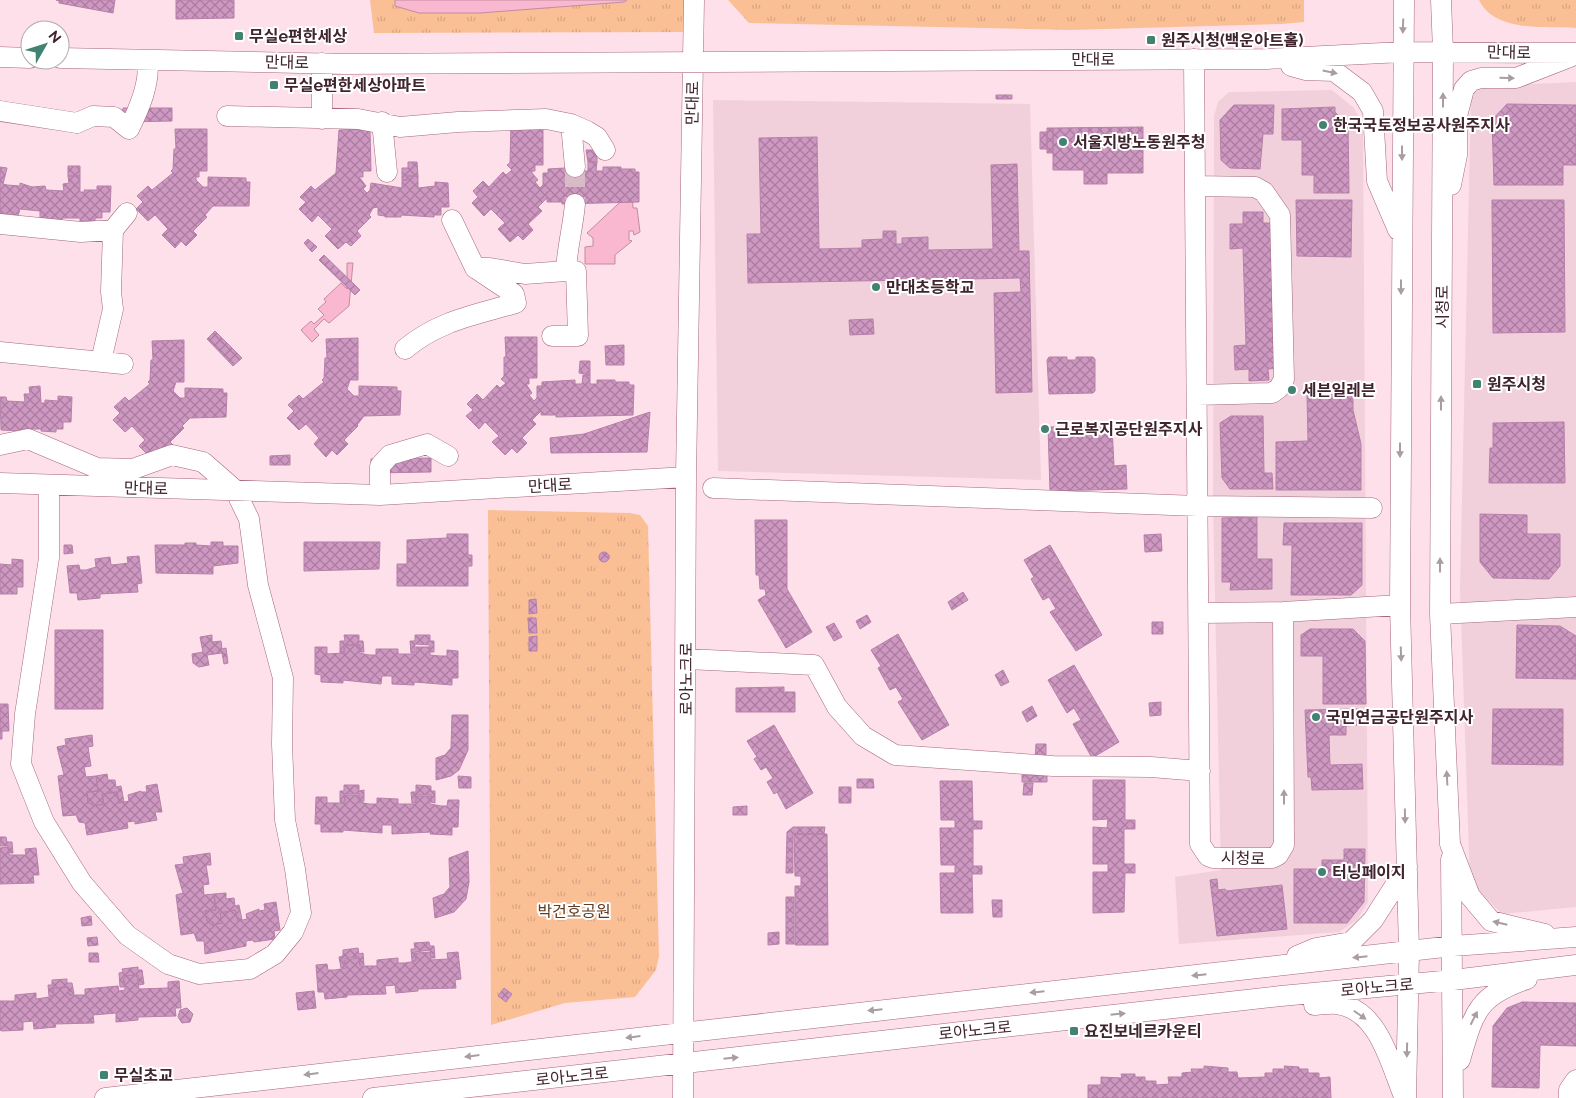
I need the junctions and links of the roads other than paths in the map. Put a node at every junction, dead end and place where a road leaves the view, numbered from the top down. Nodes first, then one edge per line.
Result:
1 (694, 0) edge
2 (1404, 0) edge
3 (1441, 0) edge
4 (1443, 51) junction
5 (1402, 52) junction
6 (1576, 53) edge
7 (0, 57) edge
8 (20, 58) edge
9 (70, 58) edge
10 (1194, 59) junction
11 (1266, 59) junction
12 (147, 60) junction
13 (693, 62) junction
14 (322, 63) junction
15 (0, 111) edge
16 (227, 116) dead end
17 (322, 119) junction
18 (382, 122) junction
19 (571, 124) junction
20 (605, 150) dead end
21 (574, 167) tunnel mouth
22 (387, 172) dead end
23 (1195, 186) junction
24 (575, 204) tunnel mouth
25 (127, 213) dead end
26 (452, 220) dead end
27 (0, 224) edge
28 (1442, 228) junction
29 (113, 230) junction
30 (1401, 239) junction
31 (475, 268) junction
32 (566, 271) junction
33 (552, 336) dead end
34 (405, 350) dead end
35 (0, 352) edge
36 (101, 361) junction
37 (123, 364) dead end
38 (1197, 396) junction
39 (0, 445) edge
40 (448, 456) dead end
41 (686, 477) junction
42 (0, 484) edge
43 (49, 486) junction
44 (713, 488) dead end
45 (234, 490) junction
46 (380, 495) junction
47 (1198, 506) junction
48 (1372, 508) dead end
49 (1400, 605) junction
50 (1576, 607) edge
51 (1283, 612) junction
52 (1199, 613) junction
53 (1440, 614) junction
54 (687, 659) junction
55 (1200, 771) junction
56 (1450, 844) junction
57 (1406, 867) junction
58 (1570, 938) edge
59 (1452, 946) junction
60 (1408, 951) junction
61 (1570, 965) edge
62 (1274, 966) junction
63 (1452, 980) junction
64 (1408, 984) junction
65 (1281, 996) junction
66 (682, 1032) junction
67 (682, 1063) junction
68 (1576, 1080) edge
69 (1454, 1089) edge
70 (106, 1098) edge
71 (373, 1098) edge
72 (683, 1098) edge
73 (1406, 1098) edge
74 (1569, 1098) edge

1 - 13 street
2 -> 5 street
3 - 4 street, 시청로
4 - 5 street, 만대로
4 - 6 street, 만대로
28 -> 4 street, 시청로
5 - 11 street, 만대로
5 -> 30 street
28 -> 6 street
7 - 8 street
9 - 12 street, 만대로
10 - 11 street, 만대로
10 - 13 street, 만대로
10 - 23 street, 시청로
11 -> 30 street
12 - 14 street, 만대로
12 - 15 street
13 - 14 street, 만대로
13 - 41 street, 만대로
14 - 17 street
16 - 17 street
17 - 18 street
18 - 19 street
18 - 22 street
19 - 20 street
19 - 21 street
23 - 38 street, 시청로
23 - 38 street
24 - 32 street
25 - 29 street
26 - 31 street
27 - 29 street
53 -> 28 street, 시청로
29 - 36 street
30 -> 49 street
31 - 32 street
31 - 34 street
32 - 33 street
35 - 36 street
36 - 37 street
38 - 47 street, 시청로
39 - 45 street
40 - 46 street
41 - 46 street, 만대로
41 - 54 street, 로아노크로
42 - 43 street, 만대로
43 - 45 street, 만대로
43 - 45 street
44 - 47 street
45 - 46 street, 만대로
47 - 48 street
47 - 52 street, 시청로
49 - 51 street
49 -> 57 street
50 - 53 street
51 - 52 street
55 -> 51 street, 시청로
52 - 55 street, 시청로
56 -> 53 street, 시청로
54 - 55 street
54 - 66 street, 로아노크로
58 -> 56 street
56 - 59 street
57 - 60 street
57 - 62 street
58 - 59 street
59 - 60 street, 로아노크로
59 - 63 street
60 -> 62 street, 로아노크로
60 - 64 street
61 - 63 street, 로아노크로
69 -> 61 street
62 -> 66 street, 로아노크로
63 - 64 street, 로아노크로
63 - 69 street
64 - 65 street, 로아노크로
64 -> 73 street
67 -> 65 street, 로아노크로
65 -> 73 street
66 - 67 street
66 -> 70 street, 로아노크로
67 - 71 street, 로아노크로
67 - 72 street
68 - 74 street

